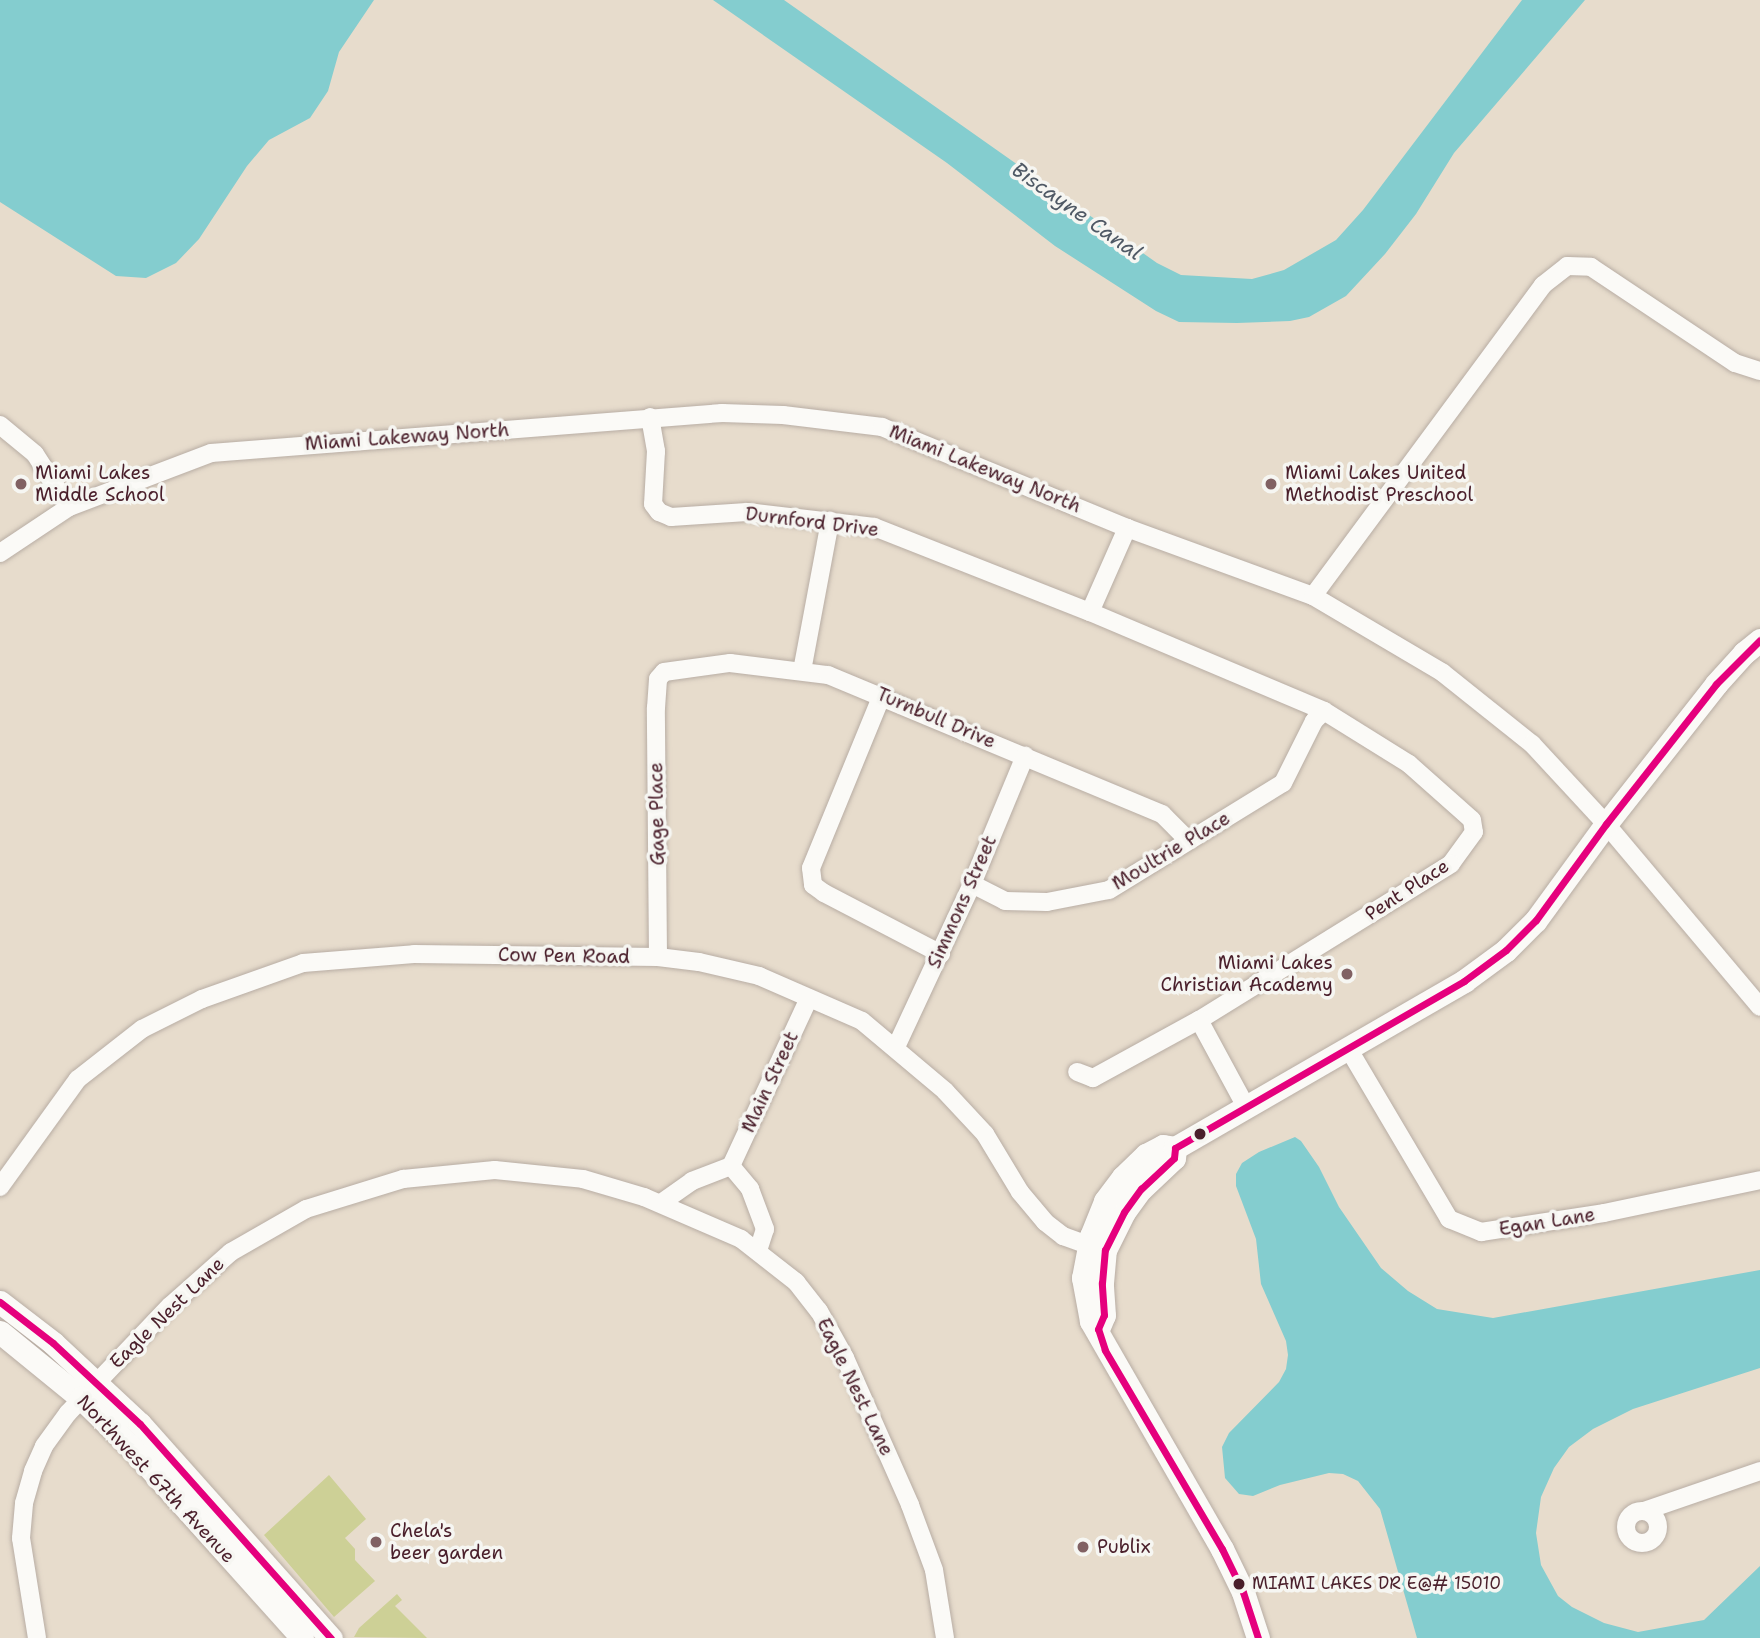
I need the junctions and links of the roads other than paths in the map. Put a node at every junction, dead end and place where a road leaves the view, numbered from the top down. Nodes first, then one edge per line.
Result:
1 (1760, 372) edge
2 (650, 417) junction
3 (0, 425) edge
4 (69, 507) junction
5 (830, 521) junction
6 (1128, 528) junction
7 (0, 553) edge
8 (1313, 596) junction
9 (1090, 612) junction
10 (1760, 640) edge
11 (802, 671) junction
12 (664, 672) joint
13 (882, 695) junction
14 (1324, 711) junction
15 (1025, 756) junction
16 (1606, 824) junction
17 (1188, 840) junction
18 (972, 884) junction
19 (941, 954) junction
20 (658, 957) junction
21 (809, 998) junction
22 (1760, 1007) edge
23 (1199, 1020) junction
24 (896, 1047) junction
25 (1348, 1048) junction
26 (1077, 1072) dead end
27 (1246, 1107) junction
28 (731, 1166) junction
29 (1760, 1180) edge
30 (0, 1188) edge
31 (661, 1203) junction
32 (1097, 1248) junction
33 (758, 1250) junction
34 (0, 1302) edge
35 (0, 1332) edge
36 (89, 1390) junction
37 (1760, 1471) edge
38 (1644, 1511) dead end
39 (327, 1637) edge
40 (37, 1638) edge
41 (302, 1638) edge
42 (945, 1638) edge
43 (1258, 1638) edge

1 - 8 street
2 - 4 street, Miami Lakeway North
2 - 5 street, Durnford Drive
2 - 6 street, Miami Lakeway North
3 - 4 street
4 - 7 street, Miami Lakeway North
5 - 9 street, Durnford Drive
5 - 11 street
6 - 8 street, Miami Lakeway North
6 - 9 street
8 - 16 street, Miami Lakeway North
9 - 14 street, Durnford Drive
10 - 16 main road
11 - 12 street, Turnbull Drive
11 - 13 street, Turnbull Drive
12 - 20 street, Gage Place
13 - 15 street, Turnbull Drive
13 - 19 street
14 - 17 street, Moultrie Place
14 - 23 street, Pent Place
15 - 17 street, Turnbull Drive
15 - 18 street, Simmons Street
16 - 22 street, Miami Lakeway North
16 - 25 main road
17 - 18 street, Moultrie Place
18 - 19 street, Simmons Street
19 - 24 street, Simmons Street
20 - 21 street, Cow Pen Road
20 - 30 street, Cow Pen Road
21 - 24 street, Cow Pen Road
21 - 28 street, Main Street
23 - 26 street, Pent Place
23 - 27 street
24 - 32 street, Cow Pen Road
25 - 27 main road
25 - 29 street, Egan Lane
27 - 32 main road
28 - 31 street
28 - 33 street
31 - 33 street, Eagle Nest Lane
31 - 36 street, Eagle Nest Lane
32 - 43 main road
33 - 42 street, Eagle Nest Lane
34 - 36 main road, Northwest 67th Avenue
35 - 36 main road, Northwest 67th Avenue
36 - 39 main road, Northwest 67th Avenue
36 - 40 street, Eagle Nest Lane
36 - 41 main road, Northwest 67th Avenue
37 - 38 street

